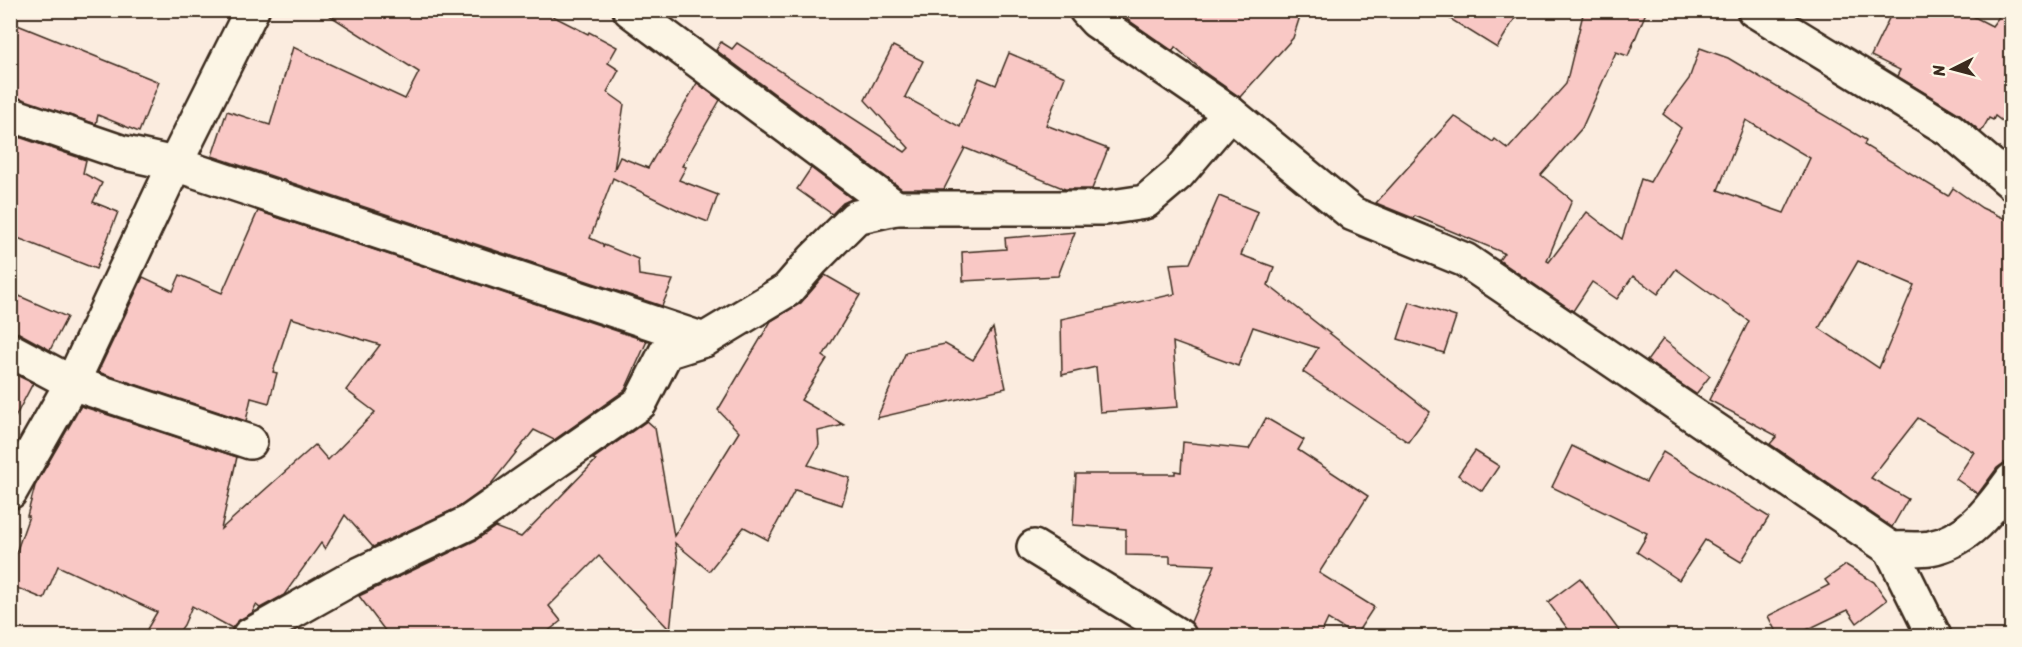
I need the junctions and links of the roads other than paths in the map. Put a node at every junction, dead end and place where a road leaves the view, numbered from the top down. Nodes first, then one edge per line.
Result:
1 (252, 10) edge
2 (630, 10) edge
3 (1086, 10) edge
4 (1754, 10) edge
5 (1230, 113) junction
6 (10, 114) edge
7 (175, 164) junction
8 (2012, 183) edge
9 (896, 208) junction
10 (704, 340) junction
11 (10, 350) edge
12 (72, 384) junction
13 (250, 442) dead end
14 (2012, 480) edge
15 (10, 492) edge
16 (1035, 547) dead end
17 (1891, 549) junction
18 (249, 636) edge
19 (1179, 636) edge
20 (1934, 636) edge

1 - 7 street
2 - 9 street
3 - 5 street
4 - 8 street
5 - 9 street
5 - 17 street
6 - 7 street
7 - 10 street
7 - 12 street
9 - 10 street
10 - 18 street
11 - 12 street
12 - 13 street
12 - 15 street
14 - 17 street
16 - 19 street
17 - 20 street

